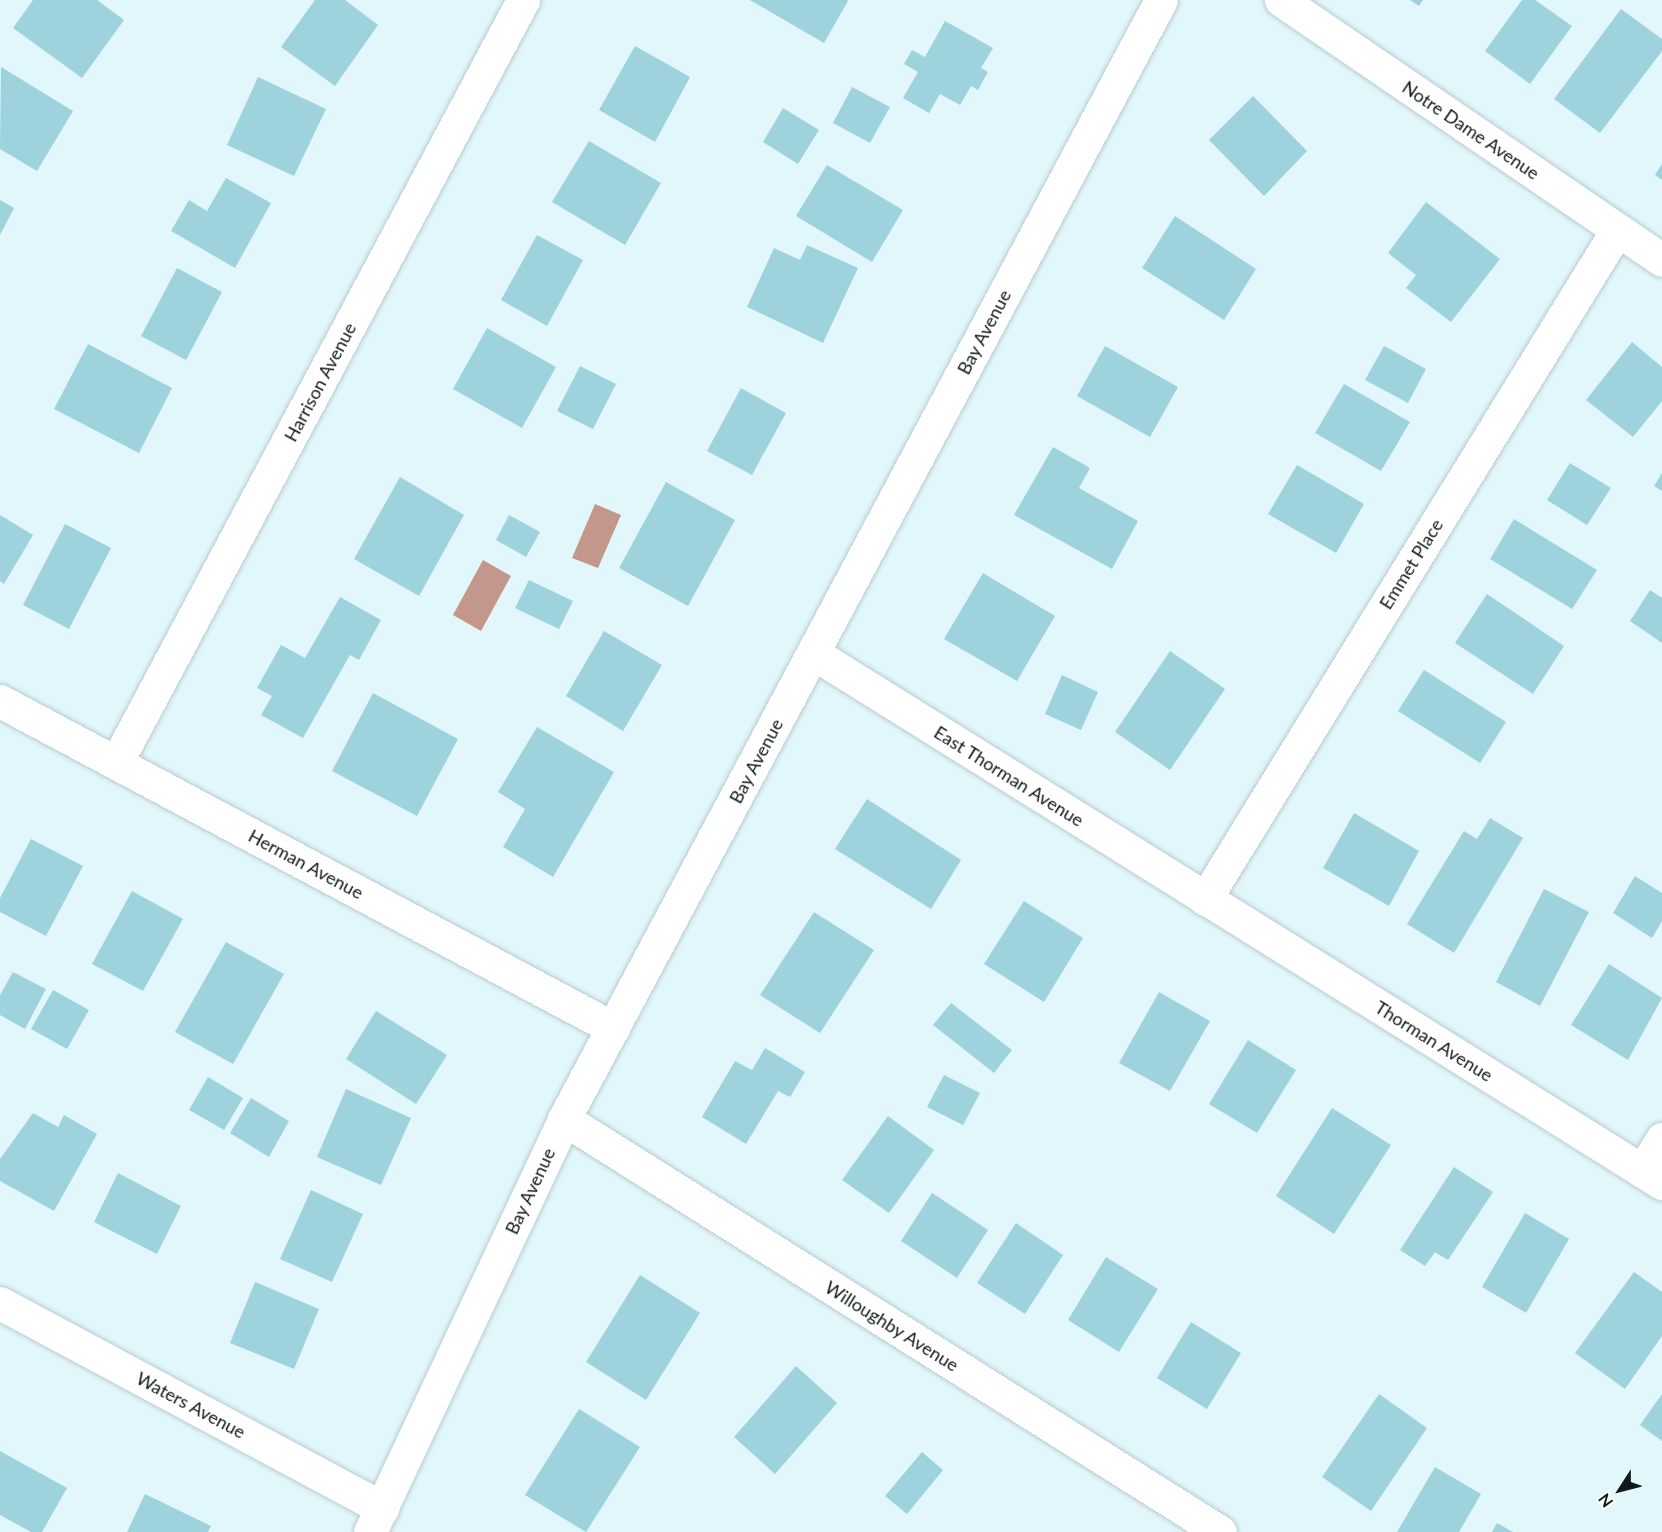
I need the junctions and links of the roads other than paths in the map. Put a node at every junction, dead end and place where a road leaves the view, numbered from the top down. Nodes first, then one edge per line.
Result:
1 (523, 0) edge
2 (1161, 0) edge
3 (1281, 0) edge
4 (1617, 230) junction
5 (1662, 260) edge
6 (813, 653) junction
7 (0, 701) edge
8 (116, 763) junction
9 (1205, 899) junction
10 (613, 1028) junction
11 (564, 1119) junction
12 (1662, 1138) edge
13 (1652, 1177) edge
14 (0, 1303) edge
15 (376, 1520) edge
16 (1221, 1532) edge

1 - 8 street, Harrison Avenue
2 - 6 street, Bay Avenue
3 - 4 street, Notre Dame Avenue
4 - 5 street, Notre Dame Avenue
4 - 9 street, Emmet Place
6 - 9 street, East Thorman Avenue
6 - 10 street, Bay Avenue
7 - 8 street, Herman Avenue
8 - 10 street, Herman Avenue
9 - 13 street, Thorman Avenue
10 - 11 street, Bay Avenue
11 - 15 street, Bay Avenue
11 - 16 street, Willoughby Avenue
12 - 13 street
14 - 15 street, Waters Avenue

